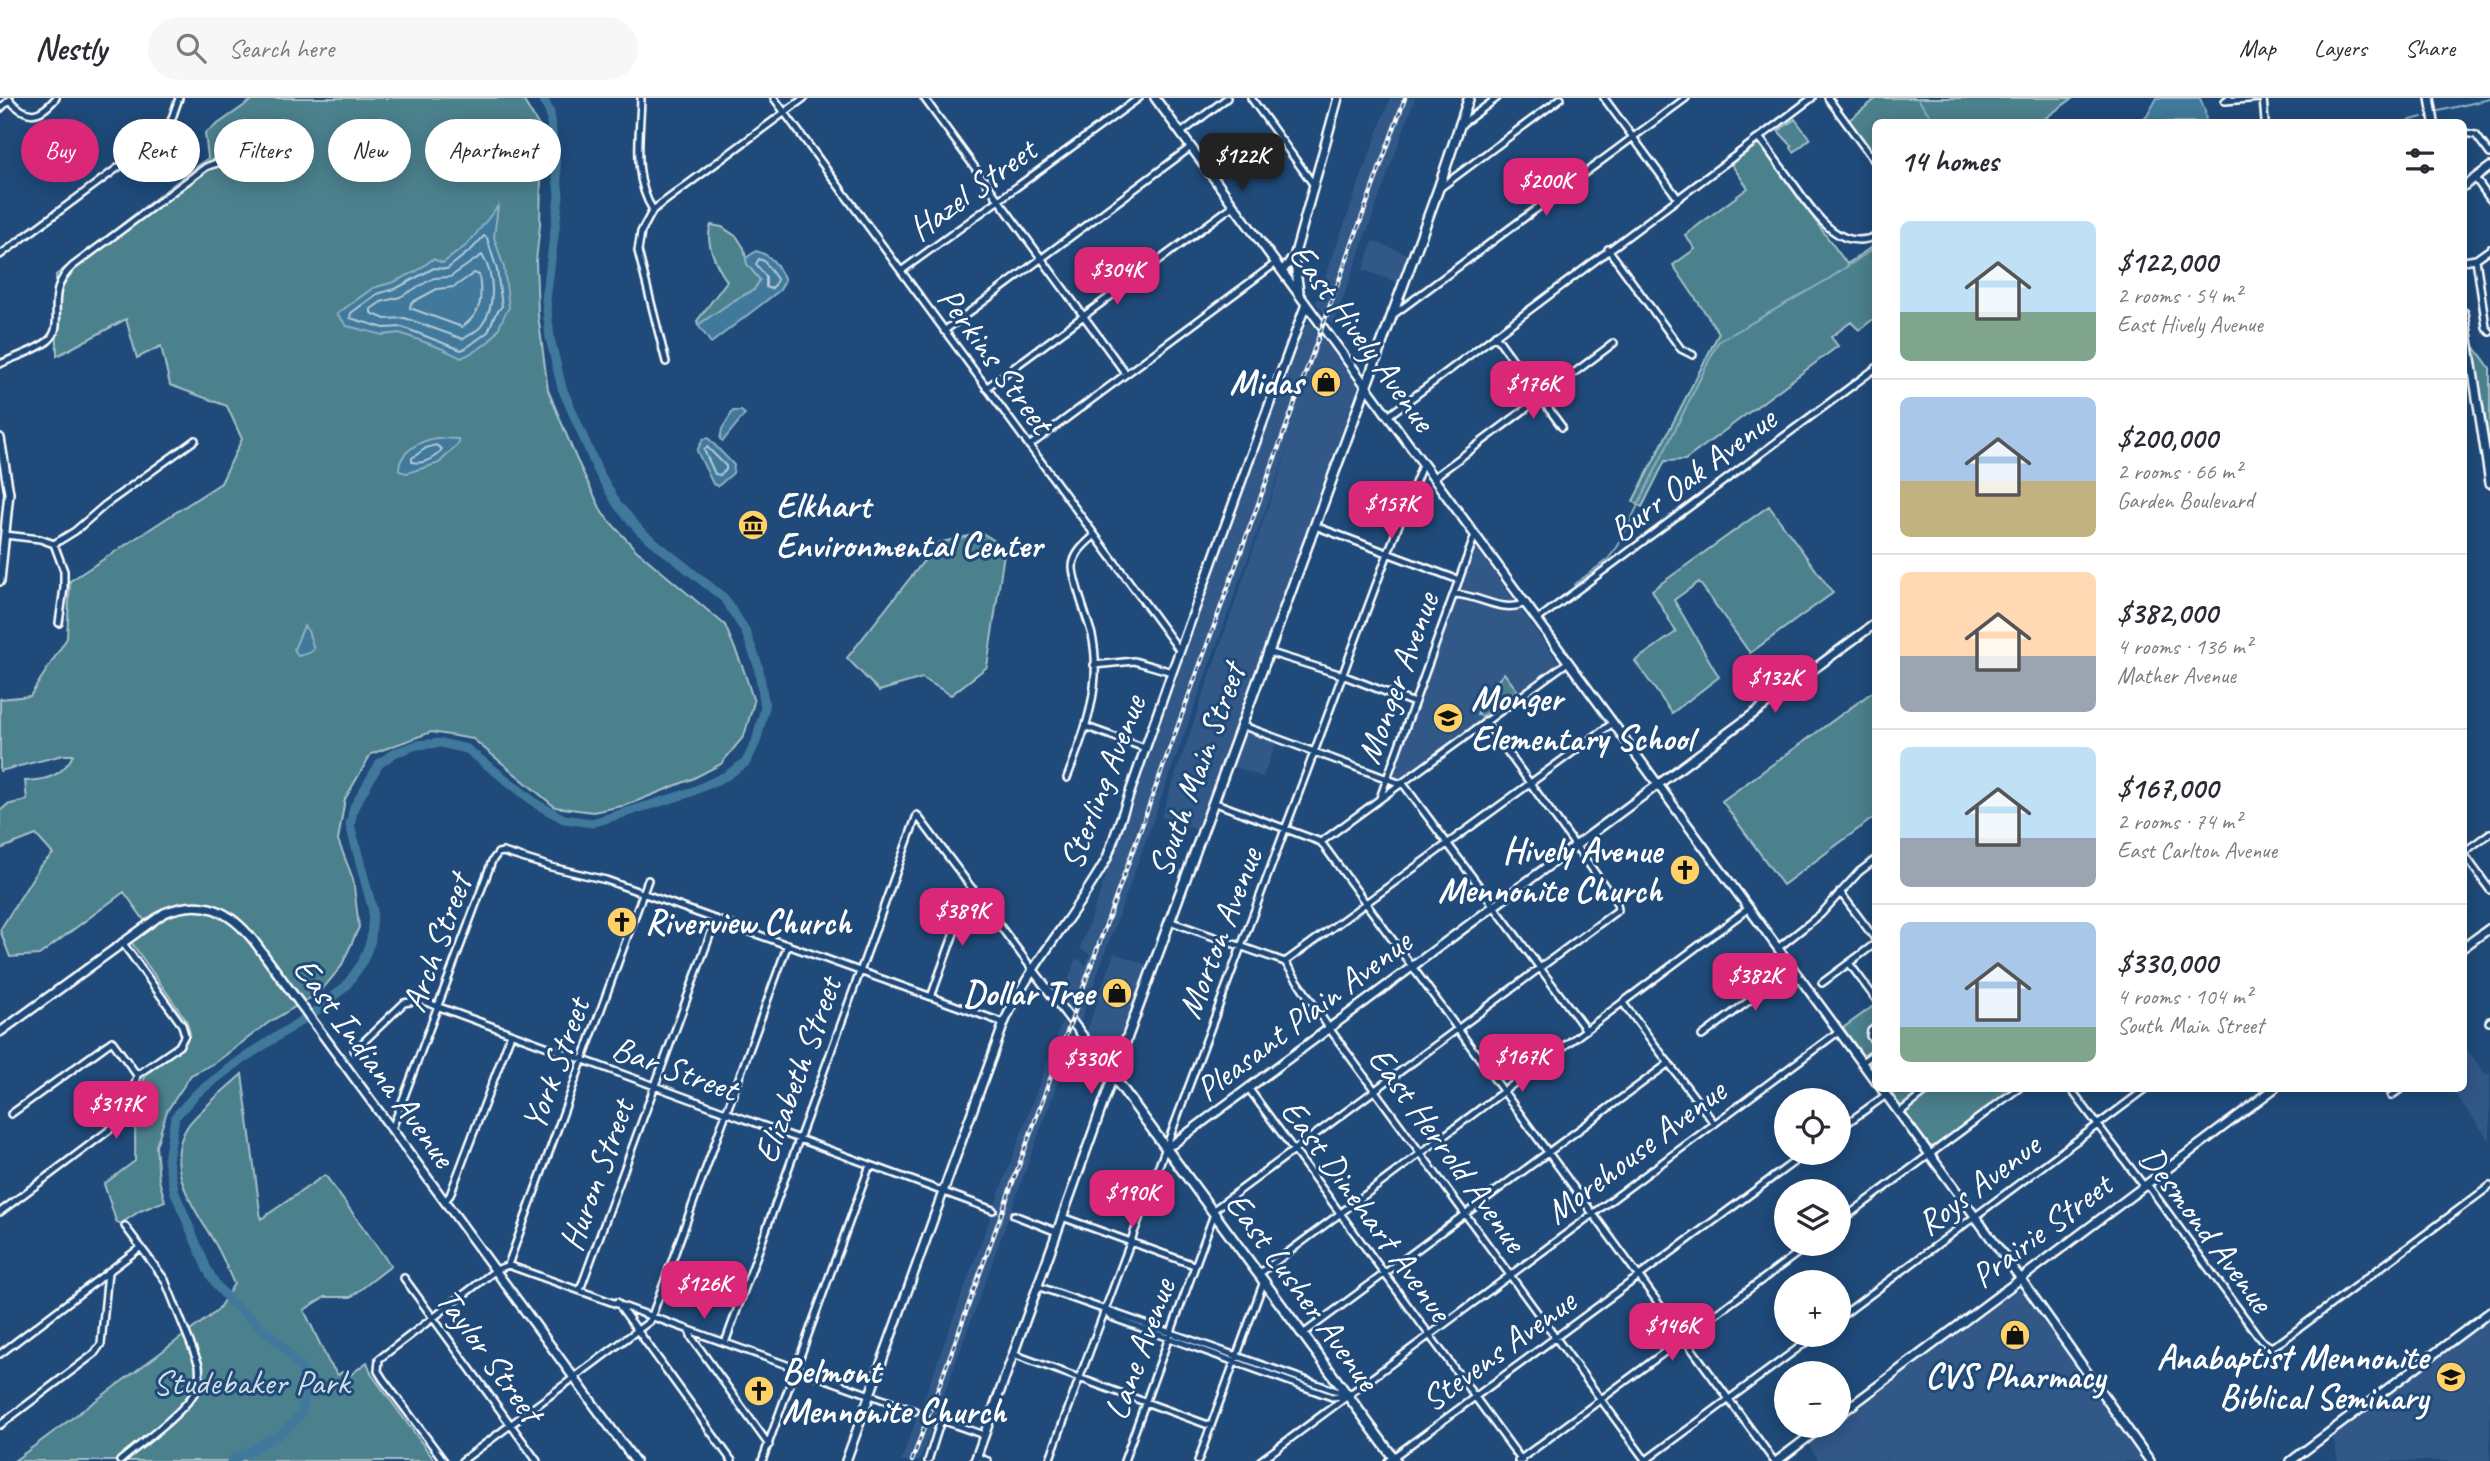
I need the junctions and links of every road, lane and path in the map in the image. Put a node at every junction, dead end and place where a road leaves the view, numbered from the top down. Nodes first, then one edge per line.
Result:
1 (56, 98) edge
2 (179, 98) edge
3 (641, 98) edge
4 (774, 98) edge
5 (804, 98) edge
6 (923, 98) edge
7 (1139, 98) edge
8 (1155, 98) edge
9 (1227, 98) edge
10 (1251, 98) edge
11 (1338, 98) edge
12 (1469, 98) edge
13 (1497, 98) edge
14 (1561, 98) edge
15 (1604, 98) edge
16 (1686, 98) edge
17 (1812, 98) edge
18 (1828, 98) edge
19 (2229, 98) edge
20 (2261, 98) edge
21 (2430, 98) edge
22 (10, 99) edge
23 (0, 109) edge
24 (784, 113) junction
25 (2264, 119) edge
26 (2434, 119) edge
27 (1459, 126) junction
28 (1181, 133) junction
29 (2467, 134) edge
30 (1633, 137) junction
31 (1759, 137) junction
32 (1191, 148) junction
33 (2490, 154) edge
34 (1872, 158) edge
35 (214, 164) edge
36 (2490, 167) edge
37 (2475, 178) junction
38 (1313, 184) junction
39 (2467, 184) edge
40 (1438, 190) junction
41 (1678, 197) junction
42 (2490, 199) edge
43 (999, 201) junction
44 (1234, 205) junction
45 (653, 210) junction
46 (1872, 237) edge
47 (1608, 249) junction
48 (2490, 249) edge
49 (0, 255) edge
50 (1294, 257) junction
51 (1041, 259) junction
52 (2476, 259) junction
53 (2467, 260) edge
54 (1276, 263) junction
55 (901, 271) junction
56 (1282, 271) junction
57 (1300, 296) junction
58 (1306, 304) junction
59 (1083, 316) junction
60 (1390, 317) junction
61 (944, 331) junction
62 (2490, 332) edge
63 (2467, 333) edge
64 (1495, 335) junction
65 (1615, 343) dead end
66 (1692, 355) dead end
67 (666, 362) dead end
68 (0, 365) edge
69 (1872, 371) edge
70 (1126, 374) junction
71 (1365, 385) junction
72 (986, 388) junction
73 (1541, 398) junction
74 (1388, 416) junction
75 (1562, 427) dead end
76 (0, 438) edge
77 (195, 440) dead end
78 (1028, 446) junction
79 (1423, 463) junction
80 (1433, 478) junction
81 (2490, 484) edge
82 (1314, 525) junction
83 (1475, 535) junction
84 (5, 536) junction
85 (1094, 536) junction
86 (54, 544) junction
87 (1386, 554) junction
88 (1459, 580) junction
89 (0, 581) edge
90 (1454, 594) junction
91 (1525, 603) junction
92 (1538, 620) junction
93 (59, 623) dead end
94 (1872, 626) edge
95 (1180, 651) junction
96 (1268, 652) junction
97 (1568, 662) junction
98 (1094, 665) junction
99 (1172, 671) junction
100 (1342, 675) junction
101 (1414, 703) junction
102 (1485, 721) junction
103 (1613, 723) junction
104 (1241, 725) junction
105 (1087, 727) junction
106 (1145, 748) junction
107 (1315, 752) junction
108 (1067, 778) dead end
109 (1386, 779) junction
110 (1530, 783) junction
111 (1399, 784) junction
112 (1658, 784) junction
113 (1380, 798) junction
114 (1213, 802) junction
115 (917, 815) joint
116 (1286, 828) junction
117 (2490, 833) edge
118 (1321, 842) junction
119 (1448, 844) junction
120 (1575, 846) junction
121 (2467, 851) edge
122 (2467, 857) edge
123 (1872, 862) edge
124 (648, 880) dead end
125 (973, 889) junction
126 (2490, 890) edge
127 (1840, 892) junction
128 (643, 893) junction
129 (1366, 904) junction
130 (1494, 905) junction
131 (1749, 908) junction
132 (716, 919) junction
133 (1169, 921) junction
134 (2490, 928) edge
135 (1872, 936) edge
136 (122, 942) junction
137 (788, 944) junction
138 (1872, 944) edge
139 (2467, 945) edge
140 (1240, 947) junction
141 (1778, 948) junction
142 (1285, 962) junction
143 (1849, 963) junction
144 (1412, 966) junction
145 (1539, 967) junction
146 (1793, 968) junction
147 (1033, 970) junction
148 (859, 971) junction
149 (1822, 983) dead end
150 (1872, 994) edge
151 (931, 997) junction
152 (1623, 1003) junction
153 (438, 1006) junction
154 (1004, 1023) junction
155 (1329, 1028) junction
156 (1458, 1030) junction
157 (1586, 1030) junction
158 (0, 1032) edge
159 (1838, 1032) junction
160 (511, 1034) junction
161 (1702, 1036) dead end
162 (354, 1051) dead end
163 (1872, 1055) edge
164 (583, 1060) junction
165 (1669, 1063) junction
166 (1861, 1063) junction
167 (137, 1075) junction
168 (1113, 1076) junction
169 (1872, 1077) edge
170 (654, 1086) junction
171 (1248, 1088) junction
172 (1376, 1091) junction
173 (1503, 1091) junction
174 (1884, 1092) edge
175 (1926, 1092) edge
176 (2014, 1092) edge
177 (2073, 1092) edge
178 (2142, 1092) edge
179 (2262, 1092) edge
180 (2270, 1092) edge
181 (2396, 1092) edge
182 (2265, 1096) junction
183 (2391, 1096) dead end
184 (726, 1112) junction
185 (1899, 1113) junction
186 (11, 1114) dead end
187 (1851, 1119) edge
188 (1714, 1123) junction
189 (2098, 1125) junction
190 (392, 1129) junction
191 (798, 1139) junction
192 (1165, 1147) junction
193 (1294, 1151) junction
194 (1549, 1152) junction
195 (1420, 1153) junction
196 (1930, 1156) junction
197 (870, 1165) junction
198 (1790, 1165) edge
199 (2144, 1186) junction
200 (2490, 1186) edge
201 (943, 1191) junction
202 (445, 1201) junction
203 (993, 1210) dead end
204 (0, 1212) edge
205 (1213, 1212) junction
206 (1340, 1213) junction
207 (1465, 1213) junction
208 (1593, 1213) junction
209 (1851, 1213) edge
210 (1014, 1215) dead end
211 (1975, 1216) junction
212 (1062, 1217) junction
213 (125, 1226) dead end
214 (1057, 1232) junction
215 (1129, 1242) junction
216 (141, 1247) junction
217 (1794, 1256) edge
218 (508, 1265) junction
219 (1194, 1265) junction
220 (496, 1270) junction
221 (108, 1272) junction
222 (1385, 1275) junction
223 (1510, 1276) junction
224 (1639, 1276) junction
225 (404, 1278) dead end
226 (1261, 1278) junction
227 (2021, 1279) junction
228 (1037, 1286) junction
229 (580, 1290) junction
230 (617, 1302) junction
231 (1851, 1309) edge
232 (1105, 1310) junction
233 (2490, 1312) edge
234 (653, 1317) junction
235 (434, 1318) junction
236 (689, 1330) junction
237 (639, 1332) junction
238 (1303, 1334) junction
239 (1170, 1335) junction
240 (1429, 1336) junction
241 (1556, 1338) junction
242 (1683, 1338) junction
243 (725, 1343) junction
244 (1800, 1347) edge
245 (0, 1354) edge
246 (1013, 1354) junction
247 (1236, 1359) junction
248 (796, 1368) junction
249 (575, 1378) junction
250 (1079, 1379) junction
251 (870, 1395) junction
252 (1348, 1396) junction
253 (1475, 1398) junction
254 (1601, 1400) junction
255 (1729, 1400) junction
256 (1146, 1402) junction
257 (1851, 1406) edge
258 (915, 1411) dead end
259 (0, 1425) edge
260 (510, 1425) junction
261 (1211, 1426) junction
262 (984, 1435) junction
263 (1808, 1438) edge
264 (769, 1445) junction
265 (975, 1459) edge
266 (1392, 1460) edge
267 (120, 1461) edge
268 (444, 1461) edge
269 (462, 1461) edge
270 (537, 1461) edge
271 (635, 1461) edge
272 (732, 1461) edge
273 (762, 1461) edge
274 (846, 1461) edge
275 (928, 1461) edge
276 (988, 1461) edge
277 (1049, 1461) edge
278 (1124, 1461) edge
279 (1198, 1461) edge
280 (1260, 1461) edge
281 (1520, 1461) edge
282 (1645, 1461) edge
283 (1776, 1461) edge
284 (2150, 1461) edge
285 (2291, 1461) edge

1 - 22 street
2 - 49 street
3 - 45 street
4 - 24 street, Perkins Street
5 - 24 street
6 - 43 street
7 - 43 street, Hazel Street
8 - 28 street, East Hively Avenue
9 - 28 street
10 - 38 street
11 - 38 street
12 - 27 main road, South Main Street
13 - 27 street
14 - 40 street
15 - 30 street
16 - 30 street
17 - 31 street
18 - 34 street
19 - 20 street
20 - 25 street
21 - 26 street
22 - 23 street
24 - 45 street
24 - 55 street, Perkins Street
27 - 40 main road, South Main Street
28 - 32 street, East Hively Avenue
29 - 33 street
30 - 41 street
30 - 60 street
31 - 41 street
31 - 46 street
32 - 44 street, East Hively Avenue
32 - 51 street
35 - 68 street
36 - 37 street
37 - 39 street
37 - 42 street
38 - 50 street
40 - 60 main road, South Main Street
41 - 47 street
43 - 51 street
43 - 55 street, Hazel Street
44 - 54 street, East Hively Avenue
44 - 59 street
45 - 67 street
47 - 64 street
47 - 66 street
48 - 52 street
50 - 56 street
50 - 57 street
51 - 59 street
51 - 61 street
52 - 53 street
52 - 62 street
54 - 56 street, East Hively Avenue
54 - 70 street
55 - 61 street, Perkins Street
56 - 57 street, East Hively Avenue
57 - 58 street, East Hively Avenue
58 - 71 street, East Hively Avenue
58 - 95 street, Sterling Avenue
59 - 70 street
59 - 72 street
60 - 71 main road, South Main Street
61 - 72 street, Perkins Street
63 - 81 street
64 - 73 street
64 - 74 street
65 - 73 street
69 - 92 street, Burr Oak Avenue
70 - 78 street
71 - 74 street, East Hively Avenue
71 - 82 main road, South Main Street
72 - 78 street, Perkins Street
73 - 75 street
73 - 80 street
74 - 79 street, East Hively Avenue
76 - 84 street
77 - 86 street
78 - 85 street, Perkins Street
79 - 80 street, East Hively Avenue
79 - 87 street, Morton Avenue
80 - 83 street, East Hively Avenue
82 - 87 street
82 - 96 main road, South Main Street
83 - 88 street, Monger Avenue
83 - 91 street, East Hively Avenue
84 - 86 street
84 - 89 street
85 - 95 street, Perkins Street
85 - 98 street
86 - 93 street
87 - 88 street
87 - 100 street, Morton Avenue
88 - 90 street, Monger Avenue
90 - 91 street
90 - 101 street, Monger Avenue
91 - 92 street, East Hively Avenue
92 - 97 street, East Hively Avenue
94 - 112 street, Pleasant Plain Avenue
95 - 99 street, Sterling Avenue
96 - 100 street
96 - 104 main road, South Main Street
97 - 102 street
97 - 103 street, East Hively Avenue
98 - 99 street
98 - 105 street
99 - 106 street, Sterling Avenue
100 - 101 street
100 - 107 street, Morton Avenue
101 - 109 street, Monger Avenue
102 - 110 street
102 - 111 street
103 - 110 street
103 - 112 street, East Hively Avenue
104 - 107 street
104 - 114 main road, South Main Street
105 - 106 street
105 - 108 street
106 - 147 street, Sterling Avenue
107 - 109 street
107 - 116 street, Morton Avenue
109 - 111 street
109 - 113 street, Monger Avenue
110 - 119 street
110 - 120 street
111 - 113 street
111 - 119 street
112 - 120 street, Pleasant Plain Avenue
112 - 131 street, East Hively Avenue
113 - 118 street
114 - 116 street
114 - 133 main road, South Main Street
115 - 125 street, East Lusher Avenue
115 - 148 street, Elizabeth Street
116 - 118 street
116 - 140 street, Morton Avenue
117 - 121 street
118 - 129 street
119 - 129 street
119 - 130 street
120 - 130 street, Pleasant Plain Avenue
120 - 145 street
122 - 126 street
123 - 127 street
124 - 128 street, York Street
125 - 147 street, East Lusher Avenue
125 - 151 street
127 - 135 street
127 - 141 street
128 - 132 street
128 - 153 street, Arch Street
128 - 164 street, York Street
129 - 142 street
129 - 144 street
130 - 144 street, Pleasant Plain Avenue
130 - 145 street
131 - 141 street, East Hively Avenue
131 - 152 street
132 - 137 street
132 - 170 street, Huron Street
133 - 140 street
133 - 168 main road, South Main Street
134 - 139 street
136 - 158 street, East Indiana Avenue
136 - 167 street
136 - 190 street, East Indiana Avenue
137 - 148 street
137 - 184 street
138 - 143 street
140 - 142 street
140 - 192 street, Morton Avenue
141 - 146 street, East Hively Avenue
142 - 155 street, East Herrold Avenue
143 - 149 street
143 - 150 street
144 - 155 street, Pleasant Plain Avenue
144 - 156 street
145 - 156 street
145 - 157 street
146 - 159 street, East Hively Avenue
146 - 161 street
147 - 154 street, Sterling Avenue
147 - 168 street, East Lusher Avenue
148 - 151 street
148 - 191 street, Elizabeth Street
151 - 154 street
152 - 157 street
152 - 165 street
153 - 160 street, Bar Street
153 - 162 street, Bar Street
153 - 190 street, Arch Street
154 - 201 street, Sterling Avenue
155 - 171 street, Pleasant Plain Avenue
155 - 172 street, East Herrold Avenue
156 - 172 street
156 - 173 street
157 - 173 street
159 - 166 street, East Hively Avenue
159 - 188 street, Morehouse Avenue
160 - 164 street, Bar Street
160 - 202 street
163 - 166 street
164 - 170 street, Bar Street
164 - 218 street, York Street
165 - 188 street
165 - 194 street
166 - 169 street, East Hively Avenue
167 - 186 street
167 - 204 street
168 - 192 main road, East Lusher Avenue
168 - 212 street, South Main Street
170 - 184 street, Bar Street
170 - 229 street, Huron Street
171 - 192 street, Pleasant Plain Avenue
171 - 193 street, East Dinehart Avenue
172 - 193 street
172 - 195 street, East Herrold Avenue
173 - 194 street
173 - 195 street
174 - 185 street
174 - 187 street
175 - 185 street
176 - 196 street
177 - 189 street, Desmond Avenue
178 - 189 street, Roys Avenue
179 - 182 street
180 - 182 street, Prairie Street
181 - 183 street
182 - 199 street, Prairie Street
184 - 191 street, Bar Street
184 - 234 street
185 - 196 street
188 - 208 street, Morehouse Avenue
189 - 199 street, Desmond Avenue
189 - 211 street, Roys Avenue
190 - 202 street, East Indiana Avenue
191 - 197 street, Bar Street
191 - 243 street, Elizabeth Street
192 - 205 main road, East Lusher Avenue
192 - 215 street, Morton Avenue
193 - 205 street
193 - 206 street, East Dinehart Avenue
194 - 207 street
194 - 208 street
195 - 206 street
195 - 207 street, East Herrold Avenue
196 - 209 street
196 - 211 street
197 - 201 street, Bar Street
197 - 248 street
198 - 224 street, Stevens Avenue
199 - 200 street, Desmond Avenue
199 - 227 street, Prairie Street
201 - 203 street, Bar Street
201 - 251 street, Sterling Avenue
202 - 220 street, East Indiana Avenue
205 - 219 street, Lane Avenue
205 - 226 main road, East Lusher Avenue
206 - 222 street, East Dinehart Avenue
206 - 226 street
207 - 222 street
207 - 223 street, East Herrold Avenue
208 - 223 street, Morehouse Avenue
208 - 224 street
210 - 214 street
211 - 227 street
211 - 231 street, Roys Avenue
212 - 214 street, South Main Street
212 - 215 street
213 - 216 street
214 - 228 street, South Main Street
215 - 219 street
215 - 232 street, Morton Avenue
216 - 221 street
216 - 267 street
217 - 242 street
218 - 220 street
218 - 229 street
219 - 239 street, Lane Avenue
220 - 235 street
220 - 249 street, East Indiana Avenue
221 - 245 street
221 - 259 street
222 - 238 street
222 - 240 street, East Dinehart Avenue
223 - 240 street, Morehouse Avenue
223 - 241 street, East Herrold Avenue
224 - 241 street, Stevens Avenue
224 - 242 street
225 - 235 street, Taylor Street
226 - 238 main road, East Lusher Avenue
226 - 247 street
227 - 257 street, Prairie Street
227 - 284 street
228 - 232 street
228 - 246 street, South Main Street
229 - 230 street
230 - 234 street
230 - 237 street
232 - 239 street
232 - 250 street, Morton Avenue
233 - 285 street
234 - 236 street
234 - 237 street
235 - 260 street, Taylor Street
235 - 268 street
236 - 243 street
236 - 264 street
237 - 249 street
237 - 272 street
238 - 252 main road, East Lusher Avenue
239 - 247 street
239 - 256 street, Lane Avenue
240 - 252 street, Morehouse Avenue
240 - 253 street, East Dinehart Avenue
241 - 253 street, Stevens Avenue
241 - 254 street, East Herrold Avenue
242 - 254 street
242 - 255 street
243 - 248 street
244 - 255 street
246 - 250 street
246 - 262 street, South Main Street
247 - 252 street
247 - 261 street
248 - 251 street
248 - 264 street
249 - 260 street
249 - 271 street, East Indiana Avenue
250 - 256 street
250 - 277 street, Morton Avenue
251 - 258 street
251 - 274 street, Sterling Avenue
252 - 266 main road, East Lusher Avenue
252 - 280 street, Morehouse Avenue
253 - 266 street, Stevens Avenue
253 - 281 street, East Dinehart Avenue
254 - 281 street
254 - 282 street, East Herrold Avenue
255 - 282 street
255 - 283 street
256 - 261 street
256 - 278 street, Lane Avenue
260 - 269 street
260 - 270 street, Taylor Street
261 - 279 street
262 - 265 street, South Main Street
262 - 275 street
263 - 283 street
264 - 273 street
265 - 276 street

